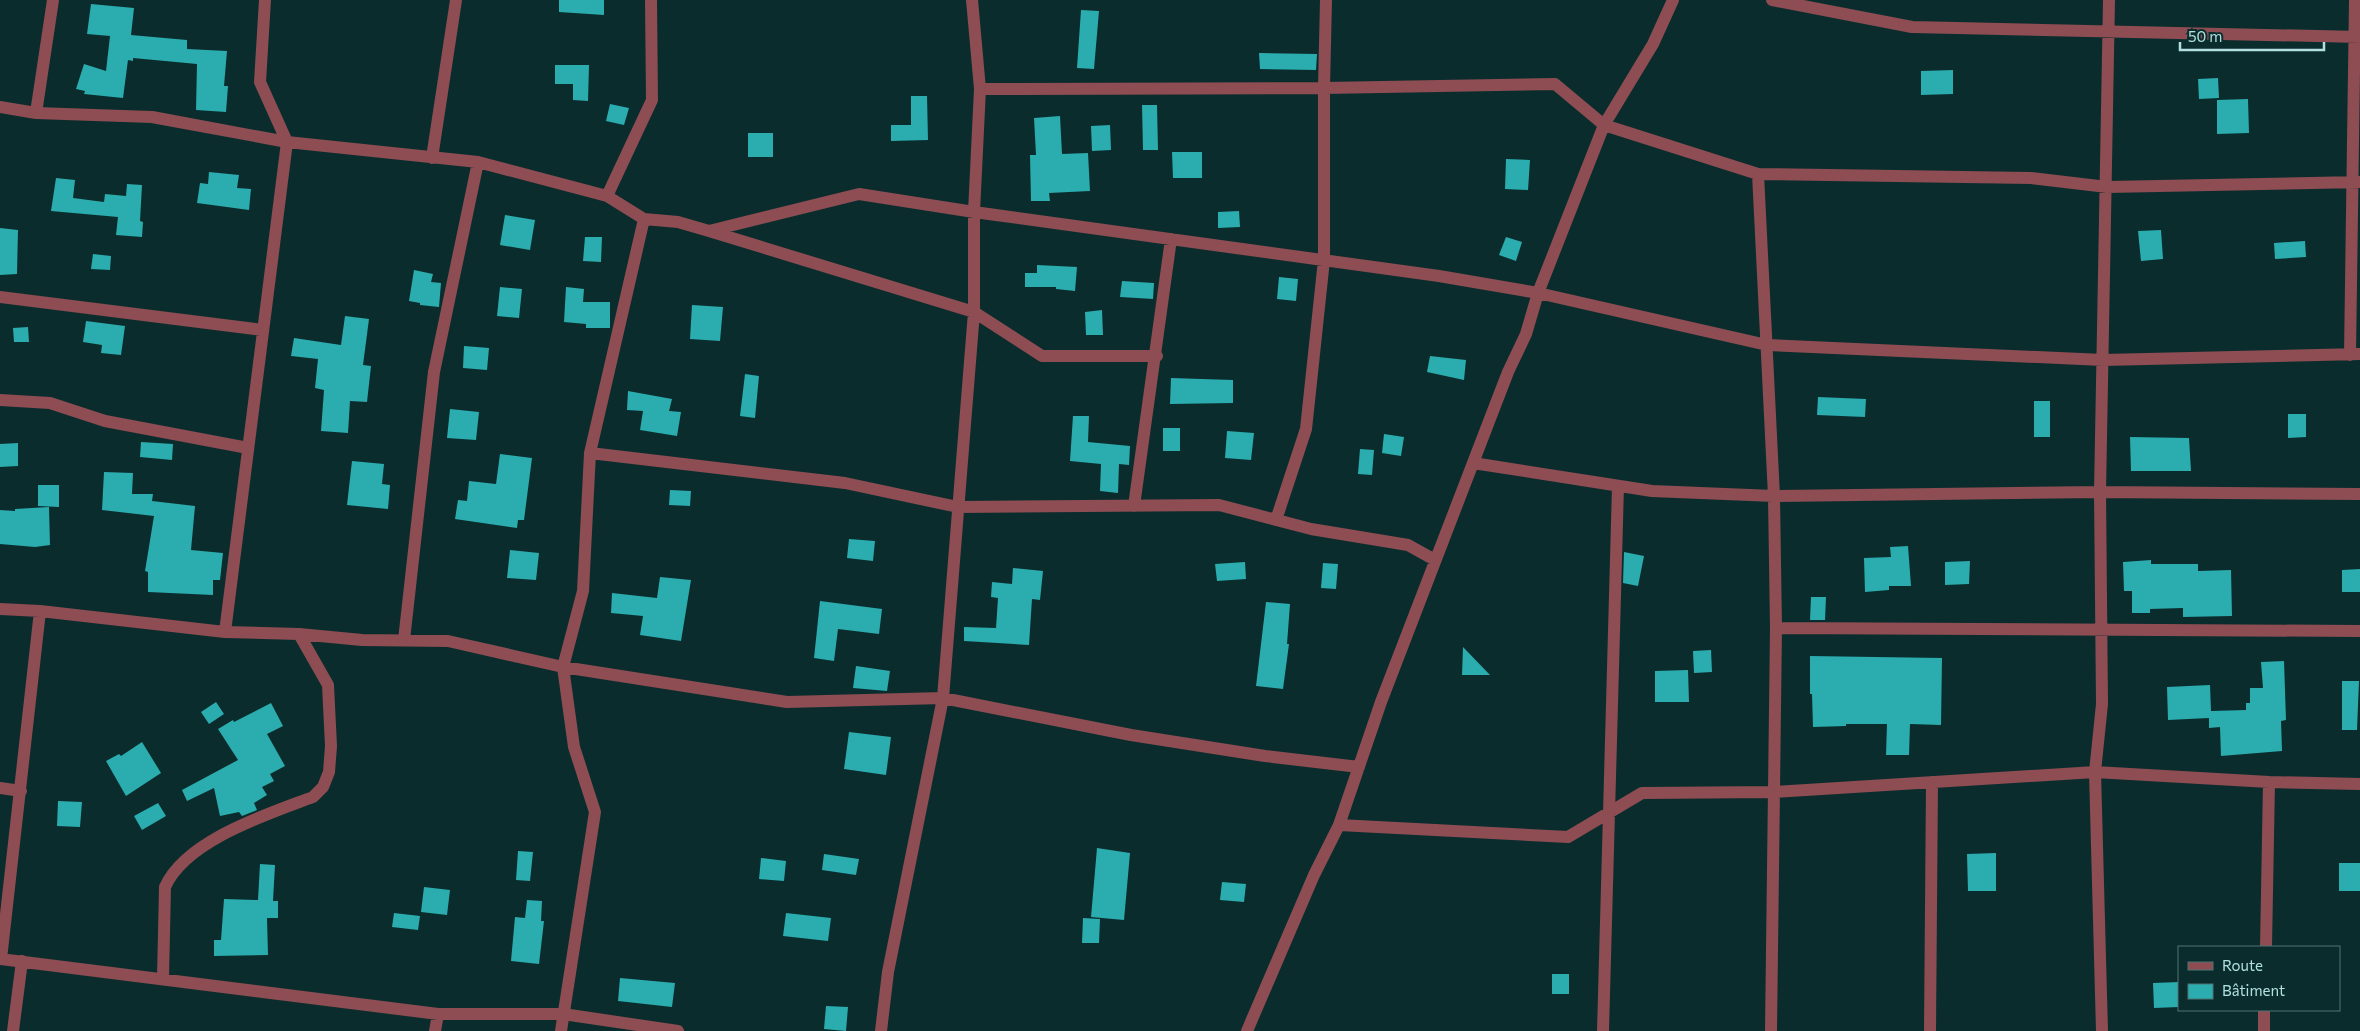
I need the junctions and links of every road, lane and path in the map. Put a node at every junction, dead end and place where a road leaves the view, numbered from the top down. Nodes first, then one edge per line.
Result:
1 (53, 0) edge
2 (265, 0) edge
3 (456, 0) edge
4 (651, 0) edge
5 (972, 0) edge
6 (1326, 0) edge
7 (1673, 0) edge
8 (1772, 0) edge
9 (2108, 0) edge
10 (2355, 0) edge
11 (2108, 32) junction
12 (2357, 37) edge
13 (1324, 88) junction
14 (980, 89) junction
15 (0, 107) edge
16 (36, 113) junction
17 (1604, 126) junction
18 (287, 142) junction
19 (432, 158) junction
20 (478, 162) junction
21 (1758, 174) junction
22 (2356, 182) edge
23 (2107, 186) junction
24 (607, 196) junction
25 (974, 212) junction
26 (644, 218) junction
27 (709, 231) junction
28 (1171, 239) junction
29 (1324, 260) junction
30 (1538, 293) junction
31 (0, 297) edge
32 (974, 312) junction
33 (263, 330) junction
34 (1767, 345) junction
35 (2355, 354) edge
36 (1157, 356) junction
37 (2103, 360) junction
38 (0, 400) edge
39 (248, 448) junction
40 (590, 453) junction
41 (1473, 463) junction
42 (1618, 486) junction
43 (2100, 492) junction
44 (2360, 494) edge
45 (1774, 496) junction
46 (1134, 506) junction
47 (958, 507) junction
48 (1276, 520) junction
49 (1435, 560) junction
50 (0, 609) edge
51 (40, 611) junction
52 (1776, 628) junction
53 (2102, 629) junction
54 (225, 632) junction
55 (2360, 632) edge
56 (299, 634) junction
57 (404, 640) junction
58 (562, 667) junction
59 (943, 698) junction
60 (1359, 767) junction
61 (2095, 772) junction
62 (1932, 782) junction
63 (2269, 782) junction
64 (2360, 784) edge
65 (0, 788) edge
66 (21, 790) junction
67 (1773, 792) junction
68 (1608, 813) junction
69 (1339, 825) junction
70 (2266, 946) edge
71 (1, 959) edge
72 (22, 962) junction
73 (163, 978) junction
74 (2264, 1011) edge
75 (438, 1014) junction
76 (563, 1014) junction
77 (13, 1031) edge
78 (435, 1031) edge
79 (561, 1031) edge
80 (678, 1031) edge
81 (881, 1031) edge
82 (1247, 1031) edge
83 (1603, 1031) edge
84 (1772, 1031) edge
85 (1930, 1031) edge
86 (2102, 1031) edge
87 (2264, 1031) edge

1 - 16 street
2 - 18 street
3 - 19 street
4 - 24 street
5 - 14 street
6 - 13 street
7 - 17 street
8 - 11 street
9 - 11 street
10 - 12 street
11 - 12 street
11 - 23 street
12 - 22 street
13 - 14 street
13 - 17 street
13 - 29 street
14 - 25 street
15 - 16 street
16 - 18 street
17 - 21 street
17 - 30 street
18 - 19 street
18 - 33 street
19 - 20 street
20 - 24 street
20 - 57 street
21 - 23 street
21 - 34 street
22 - 23 street
22 - 35 street
23 - 37 street
24 - 26 street
25 - 27 street
25 - 28 street
25 - 32 street
26 - 27 street
26 - 40 street
27 - 32 street
28 - 29 street
28 - 36 street
29 - 30 street
29 - 48 street
30 - 34 street
30 - 41 street
31 - 33 street
32 - 36 street
32 - 47 street
33 - 39 street
34 - 37 street
34 - 45 street
35 - 37 street
36 - 46 street
37 - 43 street
38 - 39 street
39 - 54 street
40 - 47 street
40 - 58 street
41 - 42 street
41 - 49 street
42 - 45 street
42 - 68 street
43 - 44 street
43 - 45 street
43 - 53 street
45 - 52 street
46 - 47 street
46 - 48 street
47 - 59 street
48 - 49 street
49 - 60 street
50 - 51 street
51 - 54 street
51 - 66 street
52 - 53 street
52 - 67 street
53 - 55 street
53 - 61 street
54 - 56 street
56 - 57 street
56 - 73 street
57 - 58 street
58 - 59 street
58 - 76 street
59 - 60 street
59 - 81 street
60 - 69 street
61 - 62 street
61 - 63 street
61 - 86 street
62 - 67 street
62 - 85 street
63 - 64 street
63 - 70 street
65 - 66 street
66 - 71 street
67 - 68 street
67 - 84 street
68 - 69 street
68 - 83 street
69 - 82 street
71 - 72 street
72 - 73 street
72 - 77 street
73 - 75 street
74 - 87 street
75 - 76 street
75 - 78 street
76 - 79 street
76 - 80 street

